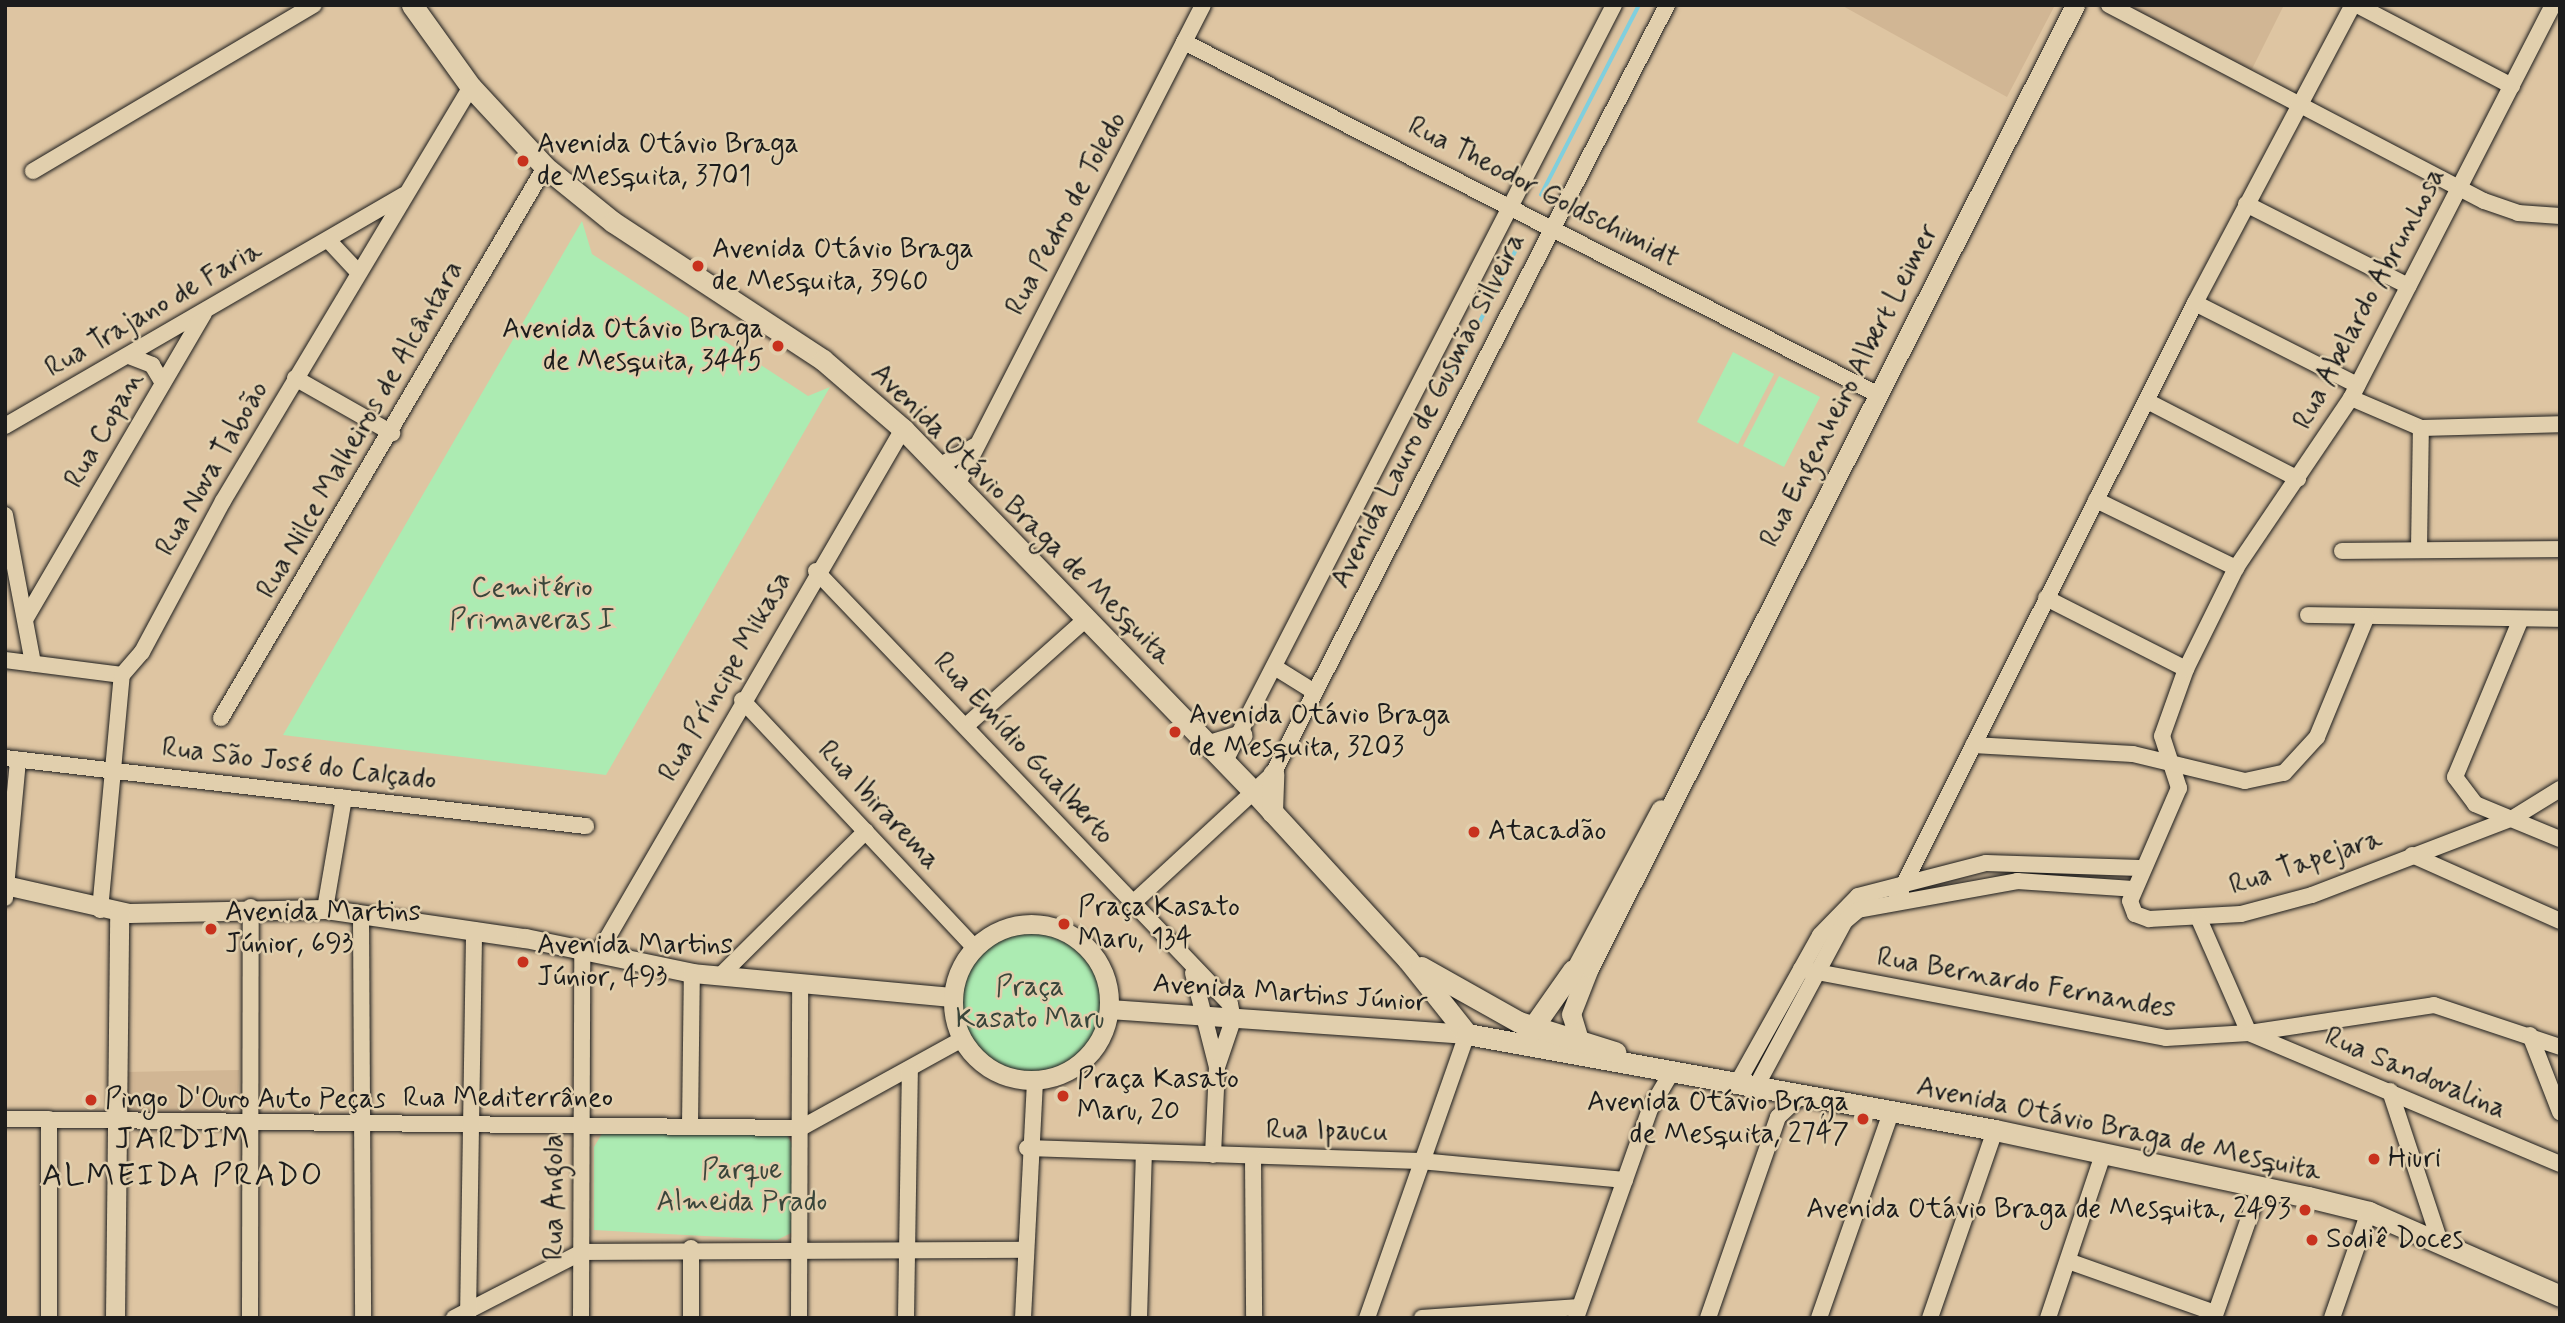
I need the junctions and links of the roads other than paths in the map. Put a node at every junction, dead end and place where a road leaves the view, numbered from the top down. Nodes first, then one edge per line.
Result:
1 (314, 5) edge
2 (412, 5) edge
3 (1203, 5) edge
4 (1614, 5) edge
5 (1667, 5) edge
6 (2075, 5) edge
7 (2109, 5) edge
8 (2355, 5) edge
9 (2553, 5) edge
10 (1184, 42) junction
11 (2512, 86) junction
12 (471, 87) junction
13 (2298, 104) junction
14 (544, 167) junction
15 (33, 171) dead end
16 (2459, 188) junction
17 (406, 193) junction
18 (2246, 204) junction
19 (1513, 206) junction
20 (2560, 216) edge
21 (1555, 227) junction
22 (328, 240) junction
23 (357, 271) junction
24 (2408, 286) junction
25 (2195, 303) junction
26 (205, 311) junction
27 (129, 356) junction
28 (295, 378) junction
29 (163, 383) junction
30 (2354, 392) junction
31 (1877, 394) junction
32 (2147, 401) junction
33 (2560, 424) edge
34 (5, 426) edge
35 (2421, 428) junction
36 (903, 429) junction
37 (392, 433) junction
38 (975, 446) junction
39 (939, 466) junction
40 (2298, 479) junction
41 (957, 485) junction
42 (2096, 500) junction
43 (5, 515) edge
44 (2419, 549) junction
45 (2560, 549) edge
46 (2342, 551) dead end
47 (2236, 568) junction
48 (816, 571) junction
49 (51, 575) junction
50 (19, 583) junction
51 (2046, 598) junction
52 (2308, 615) dead end
53 (26, 618) junction
54 (1086, 618) junction
55 (2365, 618) junction
56 (2560, 619) edge
57 (2520, 621) junction
58 (5, 660) edge
59 (33, 663) junction
60 (1276, 668) junction
61 (2186, 669) junction
62 (122, 675) junction
63 (1313, 691) junction
64 (742, 700) junction
65 (222, 718) dead end
66 (967, 725) junction
67 (1241, 736) junction
68 (1209, 745) junction
69 (1973, 745) junction
70 (12, 759) edge
71 (2171, 760) junction
72 (1225, 761) junction
73 (112, 768) junction
74 (1273, 774) junction
75 (2560, 789) edge
76 (1674, 792) junction
77 (1256, 794) junction
78 (344, 798) junction
79 (1272, 812) junction
80 (2513, 818) junction
81 (586, 826) dead end
82 (866, 831) junction
83 (2560, 839) edge
84 (2412, 855) junction
85 (2140, 868) junction
86 (1900, 882) junction
87 (2133, 889) junction
88 (7, 890) edge
89 (1896, 900) junction
90 (1133, 903) junction
91 (251, 907) junction
92 (326, 909) junction
93 (110, 911) junction
94 (361, 914) junction
95 (2199, 919) junction
96 (2560, 921) edge
97 (474, 930) junction
98 (975, 948) junction
99 (590, 952) junction
100 (1408, 960) junction
101 (1189, 965) junction
102 (1573, 970) junction
103 (1809, 971) junction
104 (692, 973) junction
105 (719, 977) junction
106 (800, 985) junction
107 (953, 997) junction
108 (1109, 1009) junction
109 (1208, 1019) junction
110 (1233, 1020) junction
111 (1531, 1031) junction
112 (2249, 1033) junction
113 (1467, 1034) junction
114 (2530, 1035) junction
115 (962, 1039) junction
116 (1570, 1046) junction
117 (2560, 1047) edge
118 (1217, 1067) junction
119 (1662, 1068) junction
120 (910, 1071) junction
121 (1035, 1081) junction
122 (1754, 1085) junction
123 (2390, 1091) junction
124 (1802, 1095) junction
125 (1891, 1112) junction
126 (2560, 1112) edge
127 (1778, 1117) junction
128 (5, 1119) edge
129 (49, 1119) junction
130 (117, 1120) junction
131 (253, 1121) junction
132 (361, 1125) junction
133 (470, 1126) junction
134 (581, 1126) junction
135 (690, 1126) junction
136 (801, 1128) junction
137 (1995, 1130) junction
138 (1027, 1148) junction
139 (1144, 1152) junction
140 (2104, 1152) junction
141 (1213, 1155) junction
142 (1253, 1157) junction
143 (1420, 1161) junction
144 (2560, 1164) edge
145 (1625, 1180) junction
146 (2260, 1187) junction
147 (2369, 1212) junction
148 (2440, 1242) junction
149 (691, 1248) junction
150 (799, 1248) junction
151 (905, 1250) junction
152 (1023, 1250) junction
153 (582, 1252) junction
154 (2068, 1261) junction
155 (2560, 1296) edge
156 (1577, 1313) edge
157 (464, 1315) edge
158 (2214, 1315) edge
159 (2334, 1317) edge
160 (49, 1318) edge
161 (115, 1318) edge
162 (250, 1318) edge
163 (363, 1318) edge
164 (581, 1318) edge
165 (691, 1318) edge
166 (799, 1318) edge
167 (906, 1318) edge
168 (1023, 1318) edge
169 (1139, 1318) edge
170 (1254, 1318) edge
171 (1367, 1318) edge
172 (1422, 1318) edge
173 (1708, 1318) edge
174 (1819, 1318) edge
175 (1930, 1318) edge
176 (2048, 1318) edge

1 - 15 street
2 - 12 main road, Avenida Otávio Braga de Mesquita
3 - 10 street, Rua Pedro de Toledo
4 - 19 street, Avenida Lauro de Gusmão Silveira
5 - 21 street, Avenida Lauro de Gusmão Silveira
6 - 31 street, Rua Engenheiro Albert Leimer
7 - 13 street
8 - 11 street
8 - 13 street
9 - 11 street, Rua Abelardo Abrunhosa
10 - 19 street, Rua Theodor Goldschimidt
10 - 38 street, Rua Pedro de Toledo
11 - 16 street, Rua Abelardo Abrunhosa
12 - 14 main road, Avenida Otávio Braga de Mesquita
12 - 17 street, Rua Nova Taboão
13 - 16 street
13 - 18 street
14 - 36 main road, Avenida Otávio Braga de Mesquita
14 - 37 street, Rua Nilce Malheiros de Alcântara
16 - 20 street
16 - 24 street, Rua Abelardo Abrunhosa
17 - 22 street, Rua Trajano de Faria
17 - 23 street, Rua Nova Taboão
18 - 24 street
18 - 25 street
19 - 21 street, Rua Theodor Goldschimidt
19 - 60 street, Avenida Lauro de Gusmão Silveira
21 - 31 street, Rua Theodor Goldschimidt
21 - 63 street, Avenida Lauro de Gusmão Silveira
22 - 23 street
22 - 26 street, Rua Trajano de Faria
23 - 28 street, Rua Nova Taboão
24 - 30 street, Rua Abelardo Abrunhosa
25 - 30 street
25 - 32 street
26 - 27 street, Rua Trajano de Faria
26 - 29 street, Rua Copan
27 - 29 street
27 - 34 street, Rua Trajano de Faria
28 - 37 street
28 - 62 street, Rua Nova Taboão
29 - 49 street, Rua Copan
30 - 35 street
30 - 40 street, Rua Abelardo Abrunhosa
31 - 76 street, Rua Engenheiro Albert Leimer
32 - 40 street
32 - 42 street
33 - 35 street
35 - 44 street
36 - 39 main road, Avenida Otávio Braga de Mesquita
36 - 48 street, Rua Príncipe Mikasa
37 - 65 street, Rua Nilce Malheiros de Alcântara
38 - 39 street
38 - 41 street, Rua Pedro de Toledo
39 - 41 main road, Avenida Otávio Braga de Mesquita
40 - 47 street, Rua Abelardo Abrunhosa
41 - 54 main road, Avenida Otávio Braga de Mesquita
42 - 47 street
42 - 51 street
43 - 50 street
44 - 45 street
44 - 46 street
47 - 61 street, Rua Abelardo Abrunhosa
48 - 64 street, Rua Príncipe Mikasa
48 - 66 street, Rua Emídio Gualberto
49 - 50 street
49 - 53 street, Rua Copan
50 - 53 street
51 - 61 street
51 - 69 street
52 - 55 street
53 - 59 street
54 - 66 street
54 - 68 main road, Avenida Otávio Braga de Mesquita
55 - 57 street
55 - 71 street
56 - 57 street
57 - 80 street
58 - 59 street
59 - 62 street
60 - 63 street
60 - 67 street, Avenida Lauro de Gusmão Silveira
61 - 71 street, Rua Abelardo Abrunhosa
62 - 73 street
63 - 74 street, Avenida Lauro de Gusmão Silveira
64 - 82 street, Rua Ibirarema
64 - 99 street, Rua Príncipe Mikasa
66 - 90 street, Rua Emídio Gualberto
67 - 68 main road
67 - 72 street, Avenida Lauro de Gusmão Silveira
68 - 72 main road, Avenida Otávio Braga de Mesquita
69 - 71 street
69 - 86 street
70 - 73 street, Rua São José do Calçado
70 - 88 street
71 - 85 street, Rua Abelardo Abrunhosa
72 - 77 main road, Avenida Otávio Braga de Mesquita
73 - 78 street, Rua São José do Calçado
73 - 93 street
74 - 77 street, Avenida Lauro de Gusmão Silveira
74 - 79 main road
75 - 80 street, Rua Tapejara
76 - 102 street, Rua Engenheiro Albert Leimer
76 - 116 street, Rua Engenheiro Albert Leimer
77 - 79 main road, Avenida Otávio Braga de Mesquita
77 - 90 street, Avenida Lauro de Gusmão Silveira
78 - 81 street, Rua São José do Calçado
78 - 92 street
79 - 100 main road, Avenida Otávio Braga de Mesquita
80 - 83 street
80 - 84 street, Rua Tapejara
82 - 98 street, Rua Ibirarema
82 - 105 street
84 - 95 street, Rua Tapejara
84 - 96 street
85 - 86 street
85 - 87 street, Rua Abelardo Abrunhosa
86 - 89 street
86 - 103 street
87 - 89 street
87 - 95 street, Rua Tapejara
88 - 93 street
89 - 103 street
90 - 101 street, Rua Emídio Gualberto
91 - 92 street
91 - 93 street
91 - 131 street
92 - 94 street
93 - 130 street
94 - 97 street
94 - 132 street
95 - 112 street
97 - 99 street
97 - 133 street
98 - 107 street
98 - 108 street
99 - 104 street
99 - 134 street, Rua Angola
100 - 111 main road, Avenida Otávio Braga de Mesquita
100 - 113 main road, Avenida Otávio Braga de Mesquita
101 - 109 street, Rua Emídio Gualberto
101 - 110 street, Rua Emídio Gualberto
102 - 111 main road
102 - 116 street, Rua Engenheiro Albert Leimer
103 - 112 street, Rua Bernardo Fernandes
103 - 122 street
104 - 105 street
104 - 135 street
105 - 106 street
106 - 107 street
106 - 136 street
107 - 115 street
108 - 109 street, Avenida Martins Júnior
108 - 121 street
109 - 110 street, Avenida Martins Júnior
109 - 118 street, Rua Emídio Gualberto
110 - 113 street, Avenida Martins Júnior
110 - 118 street, Rua Emídio Gualberto
111 - 113 main road
111 - 116 main road
112 - 114 street, Rua Bernardo Fernandes
112 - 123 street, Rua Sandovalina
113 - 116 main road, Avenida Otávio Braga de Mesquita
113 - 143 street
114 - 117 street, Rua Bernardo Fernandes
114 - 126 street
115 - 120 street
115 - 121 street
116 - 119 main road, Avenida Otávio Braga de Mesquita
118 - 141 street, Rua Emídio Gualberto
119 - 122 main road, Avenida Otávio Braga de Mesquita
119 - 145 street
120 - 136 street
120 - 151 street
121 - 138 street
122 - 124 main road, Avenida Otávio Braga de Mesquita
122 - 127 street
123 - 144 street, Rua Sandovalina
123 - 148 street
124 - 125 main road, Avenida Otávio Braga de Mesquita
124 - 127 street
125 - 137 main road, Avenida Otávio Braga de Mesquita
125 - 174 street
127 - 173 street
128 - 129 street, Rua Mediterrâneo
129 - 130 street, Rua Mediterrâneo
129 - 160 street
130 - 131 street, Rua Mediterrâneo
130 - 161 street
131 - 132 street, Rua Mediterrâneo
131 - 162 street
132 - 133 street, Rua Mediterrâneo
132 - 163 street
133 - 134 street, Rua Mediterrâneo
133 - 157 street
134 - 135 street, Rua Mediterrâneo
134 - 153 street, Rua Angola
135 - 136 street, Rua Mediterrâneo
136 - 150 street
137 - 140 main road, Avenida Otávio Braga de Mesquita
137 - 175 street
138 - 139 street, Rua Ipaucu
138 - 152 street
139 - 141 street, Rua Ipaucu
139 - 169 street
140 - 146 main road, Avenida Otávio Braga de Mesquita
140 - 154 street
141 - 142 street, Rua Ipaucu
142 - 143 street, Rua Ipaucu
142 - 170 street
143 - 145 street, Rua Ipaucu
143 - 171 street
145 - 156 street
146 - 147 main road, Avenida Otávio Braga de Mesquita
146 - 158 street
147 - 148 main road, Avenida Otávio Braga de Mesquita
147 - 159 street
148 - 155 main road, Avenida Otávio Braga de Mesquita
149 - 150 street
149 - 153 street
149 - 165 street
150 - 151 street
150 - 166 street
151 - 152 street
151 - 167 street
152 - 168 street
153 - 157 street
153 - 164 street, Rua Angola
154 - 158 street
154 - 176 street
156 - 172 street

